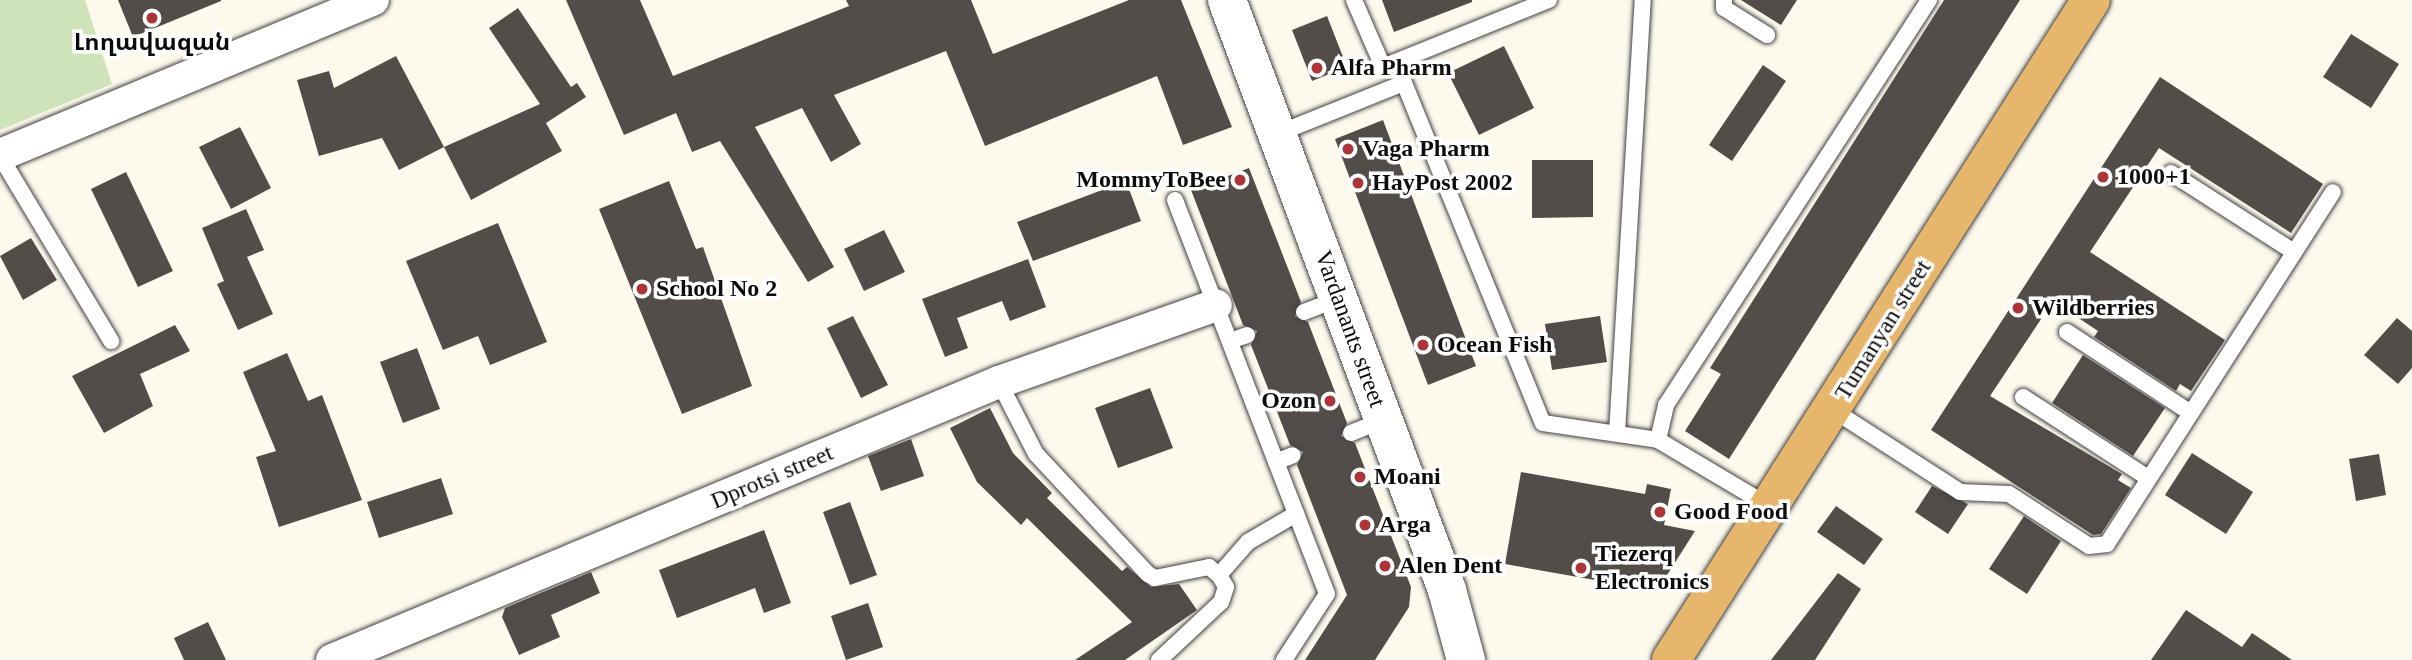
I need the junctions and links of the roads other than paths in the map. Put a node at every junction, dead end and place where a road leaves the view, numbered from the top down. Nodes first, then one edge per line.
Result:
1 (373, 0) edge
2 (1227, 0) edge
3 (1354, 0) edge
4 (1549, 0) edge
5 (1643, 0) edge
6 (1724, 0) edge
7 (1929, 0) edge
8 (2091, 0) edge
9 (1767, 35) dead end
10 (1277, 134) junction
11 (0, 156) edge
12 (2171, 173) dead end
13 (2333, 192) dead end
14 (1175, 200) dead end
15 (2294, 252) junction
16 (1216, 305) junction
17 (2067, 332) dead end
18 (1247, 335) dead end
19 (111, 341) dead end
20 (1230, 341) junction
21 (999, 382) junction
22 (2023, 397) dead end
23 (1833, 410) junction
24 (2191, 413) junction
25 (1617, 433) junction
26 (1658, 440) junction
27 (1293, 455) dead end
28 (1276, 462) junction
29 (2148, 478) junction
30 (1772, 508) junction
31 (1296, 514) junction
32 (1219, 575) junction
33 (1670, 659) edge
34 (332, 660) edge
35 (1159, 660) edge
36 (1284, 660) edge
37 (1466, 660) edge

1 - 11 street
2 - 10 street, Vardanants street
3 - 4 lane
5 - 25 lane
6 - 9 lane
7 - 26 lane
8 - 23 highway, Tumanyan street
10 - 25 lane
10 - 37 street, Vardanants street
11 - 19 lane
12 - 15 lane
13 - 15 lane
14 - 16 lane
15 - 24 lane
16 - 20 lane
16 - 21 street, Dprotsi street
17 - 24 lane
18 - 20 lane
20 - 28 lane
21 - 32 lane
21 - 34 street, Dprotsi street
22 - 29 lane
23 - 29 lane
23 - 30 highway, Tumanyan street
24 - 29 lane
25 - 26 lane
26 - 30 lane
27 - 28 lane
28 - 31 lane
30 - 33 highway, Tumanyan street
31 - 32 lane
31 - 36 lane
32 - 35 lane

